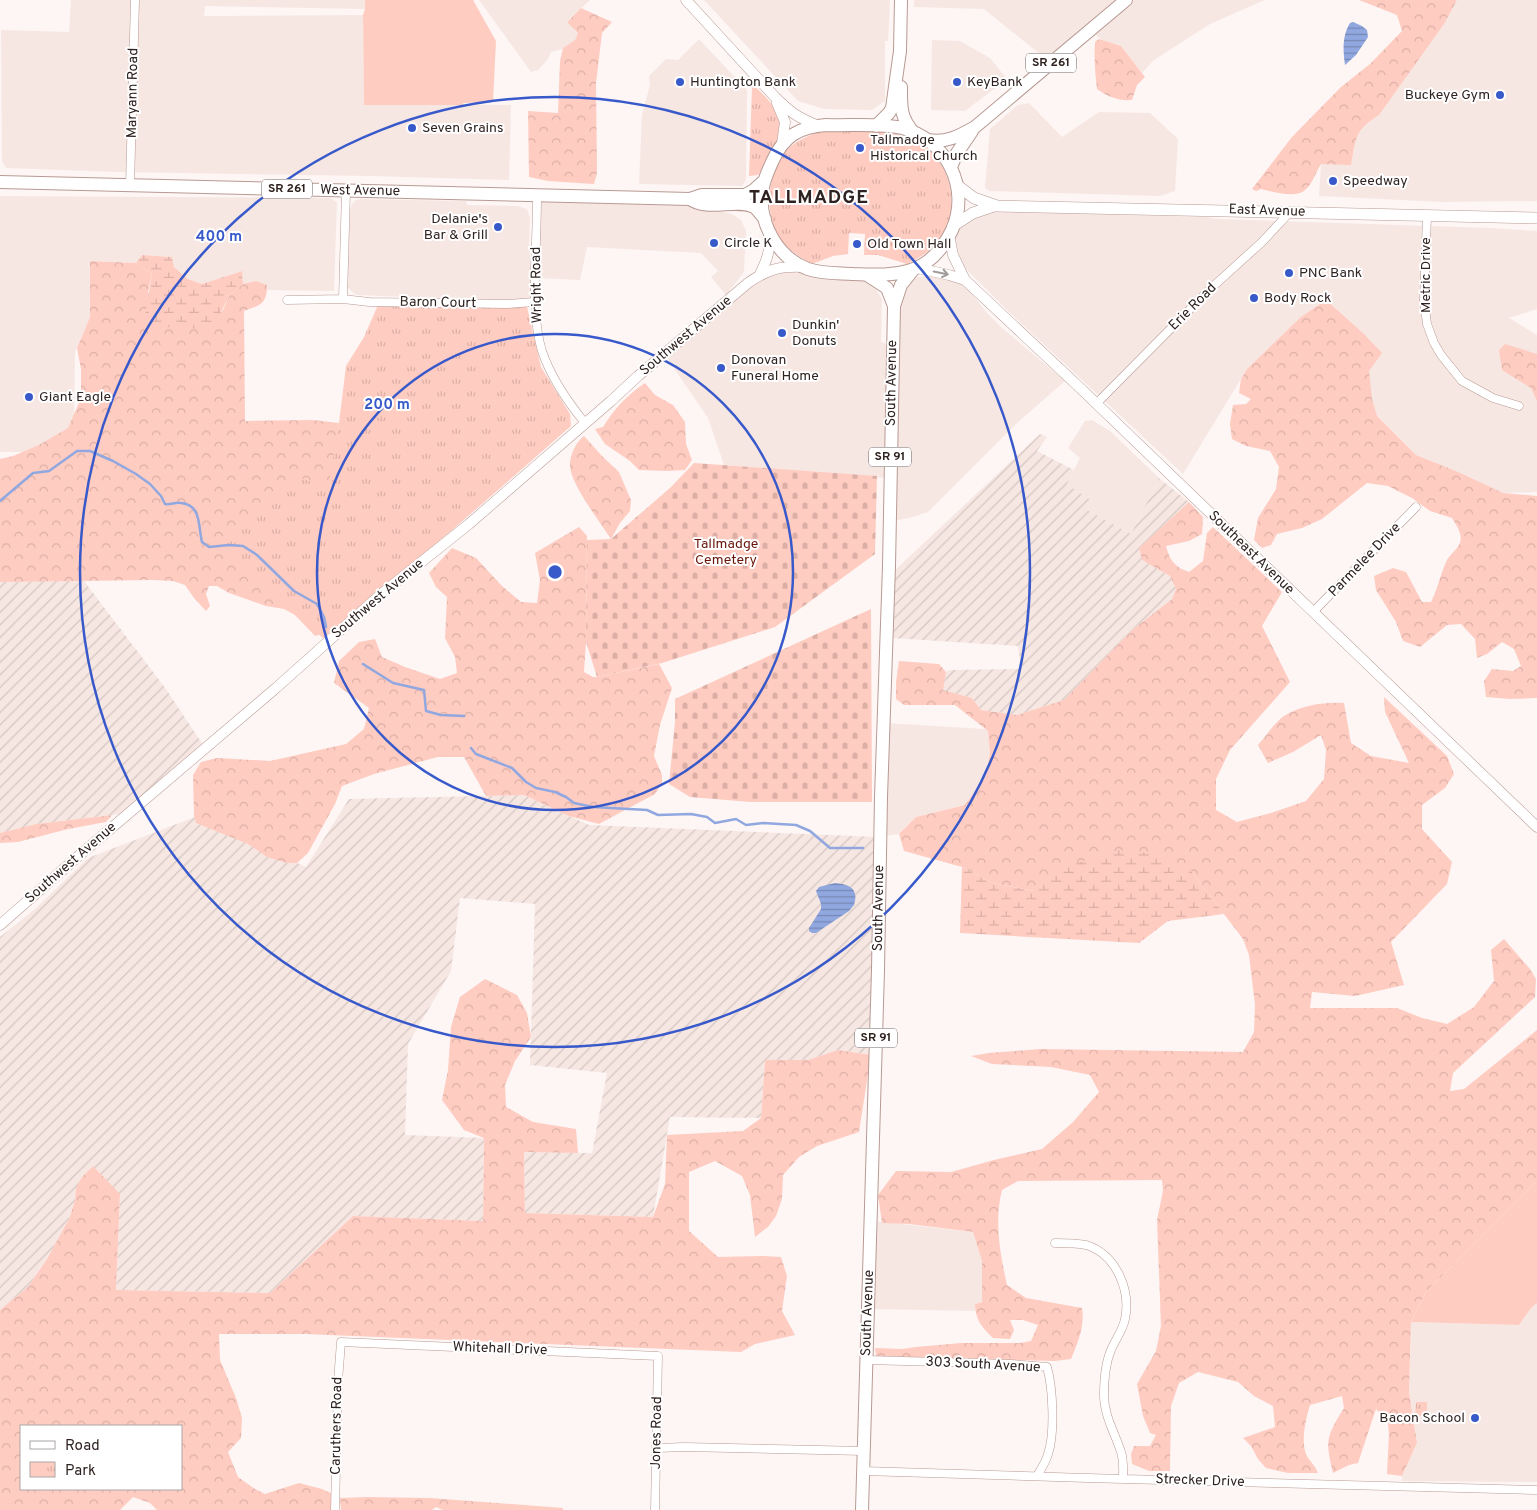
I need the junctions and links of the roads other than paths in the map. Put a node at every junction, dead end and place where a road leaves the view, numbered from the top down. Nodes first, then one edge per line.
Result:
1 (135, 0) edge
2 (686, 0) edge
3 (902, 0) edge
4 (1126, 0) edge
5 (898, 74) junction
6 (775, 97) junction
7 (818, 126) junction
8 (876, 126) junction
9 (975, 127) junction
10 (914, 133) junction
11 (928, 140) junction
12 (782, 144) junction
13 (951, 168) junction
14 (765, 180) junction
15 (0, 182) edge
16 (130, 185) junction
17 (957, 185) junction
18 (346, 190) junction
19 (537, 195) junction
20 (690, 199) junction
21 (997, 206) junction
22 (1290, 212) junction
23 (1427, 216) junction
24 (1537, 218) edge
25 (765, 219) junction
26 (951, 231) junction
27 (770, 234) junction
28 (805, 267) junction
29 (915, 269) junction
30 (866, 275) junction
31 (759, 276) junction
32 (965, 280) junction
33 (342, 299) junction
34 (287, 300) dead end
35 (534, 302) junction
36 (894, 306) junction
37 (1096, 404) junction
38 (1519, 406) dead end
39 (585, 423) junction
40 (1416, 507) dead end
41 (1313, 612) junction
42 (1537, 827) edge
43 (0, 925) edge
44 (1055, 1243) dead end
45 (341, 1342) joint
46 (658, 1356) joint
47 (866, 1360) junction
48 (658, 1448) junction
49 (864, 1451) junction
50 (863, 1471) junction
51 (1038, 1476) junction
52 (1123, 1479) junction
53 (1537, 1490) edge
54 (335, 1510) edge
55 (655, 1510) edge
56 (862, 1510) edge

1 - 16 street, Maryann Road
2 - 6 street
3 - 5 main road
4 - 9 main road, SR 261
5 - 8 main road
5 - 10 main road
6 - 7 street
6 - 12 street
7 - 8 main road
7 - 12 main road
8 - 10 main road
9 - 11 main road, SR 261
9 - 13 main road, SR 261
10 - 11 main road, SR 91
11 - 13 main road, SR 91
12 - 14 main road
13 - 17 main road, SR 91
14 - 20 main road, West Avenue / SR 261
14 - 25 main road
15 - 16 main road, West Avenue / SR 261
16 - 18 main road, West Avenue / SR 261
17 - 21 main road, East Avenue
17 - 26 main road, SR 91
18 - 19 main road, West Avenue / SR 261
18 - 33 street
19 - 20 main road, West Avenue / SR 261
19 - 35 street, Wright Road
20 - 25 main road, West Avenue / SR 261
21 - 22 main road, East Avenue
21 - 26 main road, East Avenue
22 - 23 main road, East Avenue
22 - 37 street, Erie Road
23 - 24 main road, East Avenue
23 - 38 street, Metric Drive
25 - 27 main road
26 - 29 main road, SR 91
26 - 32 street, Southeast Avenue
27 - 28 main road
27 - 31 street, Southwest Avenue
28 - 30 main road
28 - 31 street, Southwest Avenue
29 - 30 main road
29 -> 32 street, Southeast Avenue
29 - 36 main road, South Avenue / SR 91
30 - 36 main road
31 - 39 street, Southwest Avenue
32 - 37 street, Southeast Avenue
33 - 34 street, Baron Court
33 - 35 street, Baron Court
35 - 39 street, Wright Road
36 - 47 main road, South Avenue / SR 91
37 - 41 street, Southeast Avenue
39 - 43 street, Southwest Avenue
40 - 41 street, Parmelee Drive
41 - 42 street, Southeast Avenue
44 - 52 street
45 - 46 street, Whitehall Drive
45 - 54 street, Caruthers Road
46 - 48 street, Jones Road
47 - 49 main road, South Avenue / SR 91
47 - 51 street, 303 South Avenue
48 - 49 street
48 - 55 street, Jones Road
49 - 50 main road, South Avenue / SR 91
50 - 51 street, Strecker Drive
50 - 56 main road, South Avenue / SR 91
51 - 52 street, Strecker Drive
52 - 53 street, Strecker Drive

